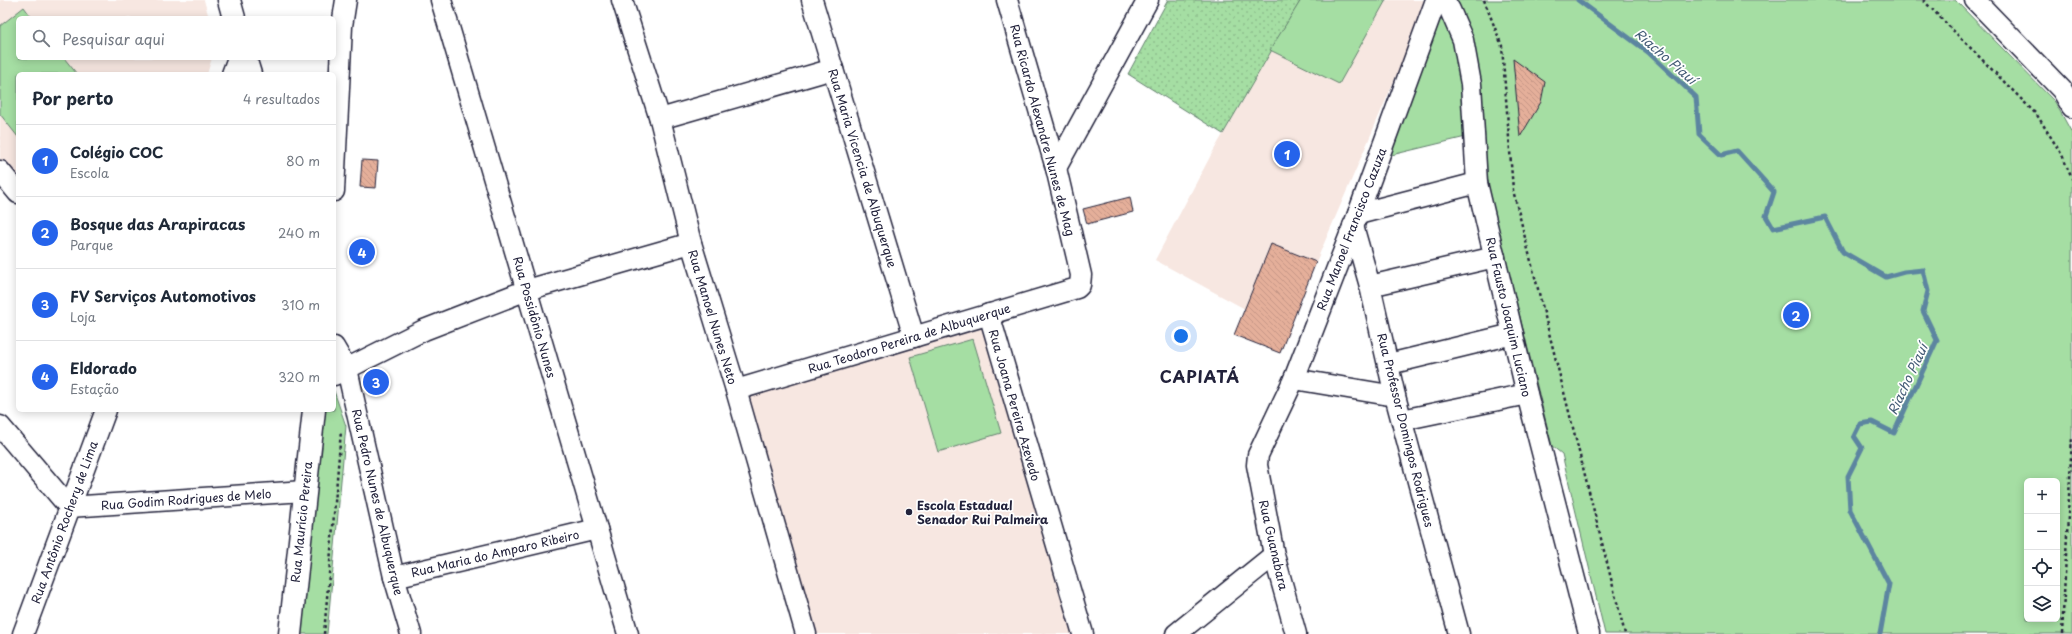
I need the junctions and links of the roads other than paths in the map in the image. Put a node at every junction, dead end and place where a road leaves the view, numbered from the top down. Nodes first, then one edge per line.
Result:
1 (229, 0) edge
2 (346, 0) edge
3 (441, 0) edge
4 (622, 0) edge
5 (812, 0) edge
6 (1007, 0) edge
7 (1148, 0) edge
8 (1436, 0) edge
9 (1444, 0) edge
10 (1975, 0) edge
11 (233, 16) edge
12 (237, 60) edge
13 (246, 60) edge
14 (833, 69) junction
15 (233, 72) edge
16 (249, 72) edge
17 (2067, 87) edge
18 (2072, 107) edge
19 (660, 119) junction
20 (336, 150) edge
21 (1056, 168) junction
22 (0, 171) edge
23 (1478, 183) junction
24 (16, 191) edge
25 (1356, 220) junction
26 (691, 243) junction
27 (1495, 257) junction
28 (1080, 285) joint
29 (1370, 286) junction
30 (527, 290) junction
31 (989, 314) junction
32 (1513, 334) junction
33 (914, 336) junction
34 (336, 354) edge
35 (1389, 364) junction
36 (341, 372) edge
37 (1294, 379) junction
38 (736, 390) junction
39 (1527, 394) junction
40 (1395, 396) junction
41 (105, 412) edge
42 (314, 412) edge
43 (1402, 420) junction
44 (0, 426) edge
45 (1258, 456) joint
46 (304, 491) junction
47 (69, 507) junction
48 (597, 529) junction
49 (1274, 555) junction
50 (394, 577) junction
51 (23, 634) edge
52 (290, 634) edge
53 (410, 634) edge
54 (628, 634) edge
55 (806, 634) edge
56 (1083, 634) edge
57 (1176, 634) edge
58 (1296, 634) edge
59 (1459, 634) edge
60 (1590, 634) edge

1 - 11 main road
2 - 20 street
3 - 30 street, Rua Possidônio Nunes
4 - 19 street, Rua Manoel Nunes Neto
5 - 14 street, Rua Maria Vicencia de Albuquerque
6 - 21 street, Rua Ricardo Alexandre Nunes de Mag
7 - 21 street
8 - 25 street, Rua Manoel Francisco Cazuza
9 - 23 street, Rua Fausto Joaquim Luciano
10 - 17 street
12 - 15 street
13 - 16 main road
14 - 19 street
14 - 33 street, Rua Maria Vicencia de Albuquerque
17 - 18 street
19 - 26 street, Rua Manoel Nunes Neto
21 - 28 street, Rua Ricardo Alexandre Nunes de Mag
22 - 24 street
23 - 25 street
23 - 27 street, Rua Fausto Joaquim Luciano
25 - 29 street, Rua Professor Domingos Rodrigues
25 - 37 street, Rua Manoel Francisco Cazuza
26 - 30 street
26 - 38 street, Rua Manoel Nunes Neto
27 - 29 street
27 - 32 street, Rua Fausto Joaquim Luciano
28 - 31 street, Rua Teodoro Pereira de Albuquerque
29 - 35 street, Rua Professor Domingos Rodrigues
30 - 36 street
30 - 48 street, Rua Possidônio Nunes
31 - 33 street, Rua Teodoro Pereira de Albuquerque
31 - 56 street, Rua Joana Pereira Azevedo
32 - 35 street
32 - 39 street, Rua Fausto Joaquim Luciano
33 - 38 street, Rua Teodoro Pereira de Albuquerque
34 - 36 street, Rua Pedro Nunes de Albuquerque
35 - 40 street, Rua Professor Domingos Rodrigues
36 - 50 street, Rua Pedro Nunes de Albuquerque
37 - 40 street
37 - 45 street, Rua Manoel Francisco Cazuza
38 - 55 street, Rua Manoel Nunes Neto
39 - 43 street
39 - 60 street, Rua Fausto Joaquim Luciano
40 - 43 street, Rua Professor Domingos Rodrigues
41 - 47 street, Rua Antônio Rochery de Lima
42 - 46 main road, Rua Maurício Pereira
43 - 59 street, Rua Professor Domingos Rodrigues
44 - 47 street
45 - 49 street, Rua Guanabara
46 - 47 street, Rua Godim Rodrigues de Melo
46 - 52 main road, Rua Maurício Pereira
47 - 51 street, Rua Antônio Rochery de Lima
48 - 50 street, Rua Maria do Amparo Ribeiro
48 - 54 street, Rua Possidônio Nunes
49 - 57 street
49 - 58 street, Rua Guanabara
50 - 53 street, Rua Pedro Nunes de Albuquerque

